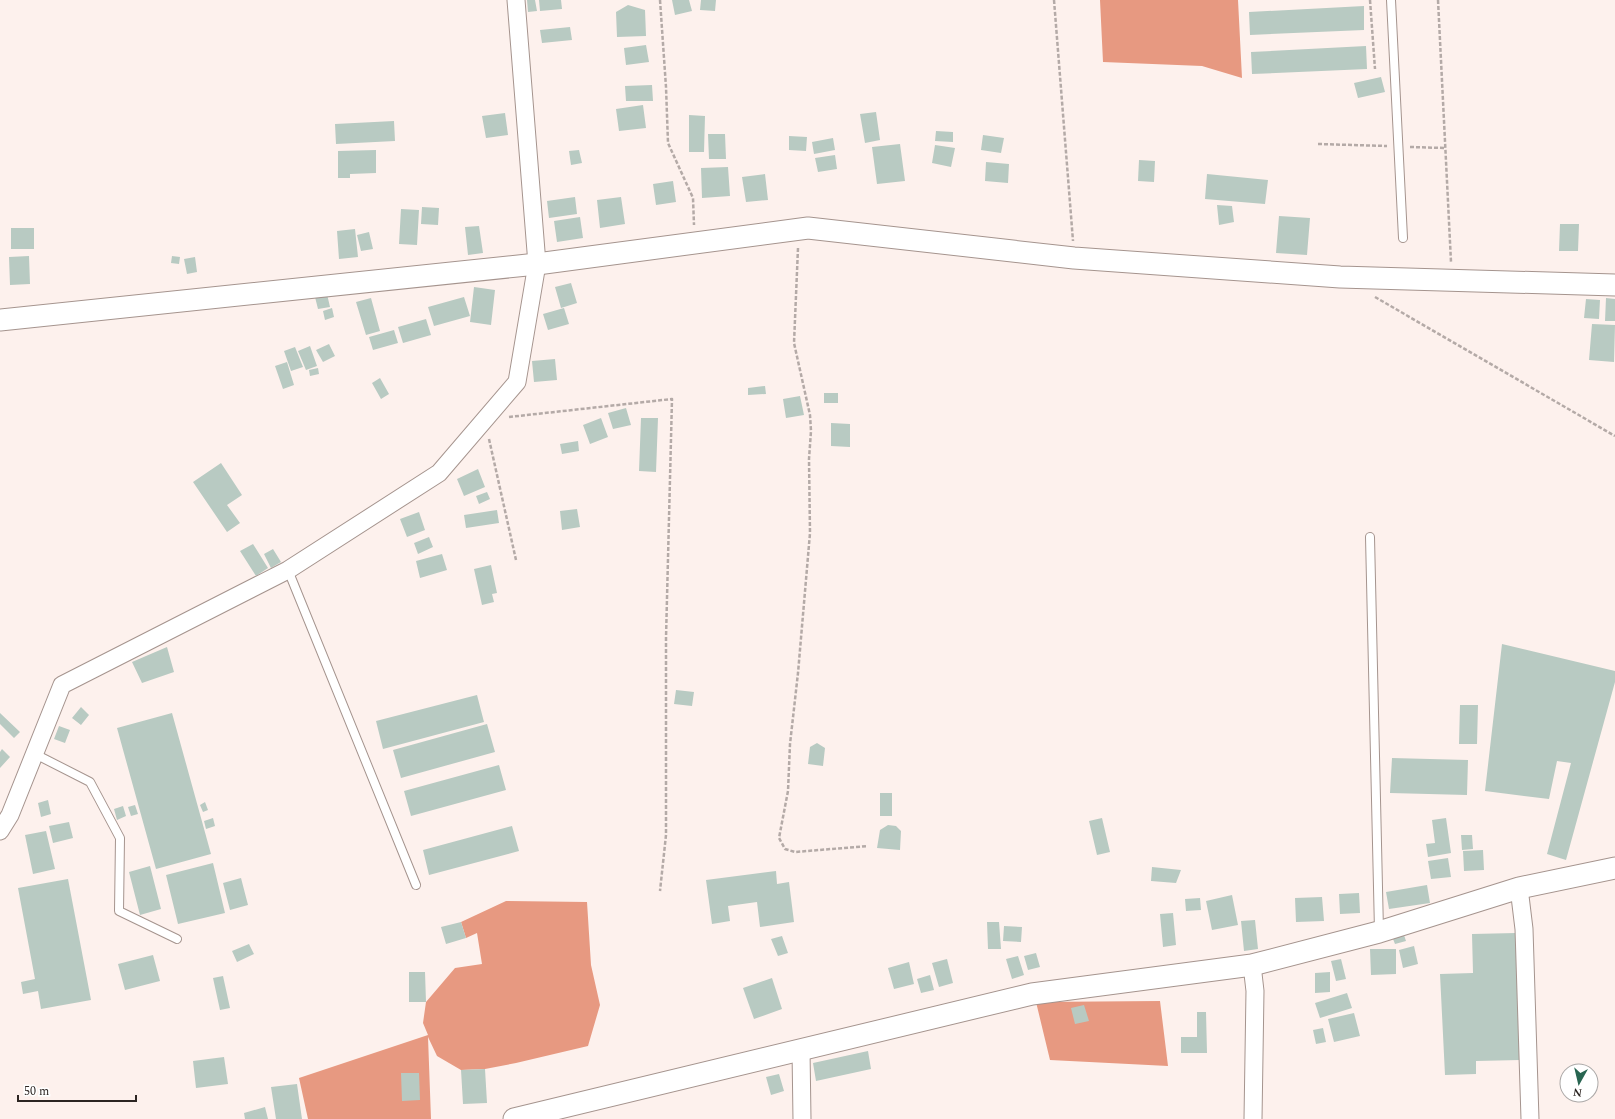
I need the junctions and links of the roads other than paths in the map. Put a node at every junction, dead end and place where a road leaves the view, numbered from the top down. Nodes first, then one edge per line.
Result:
1 (516, 0) edge
2 (1391, 0) edge
3 (1403, 238) dead end
4 (537, 264) junction
5 (1615, 285) edge
6 (0, 320) edge
7 (1370, 537) dead end
8 (288, 570) junction
9 (35, 754) junction
10 (0, 831) edge
11 (1615, 868) edge
12 (416, 885) dead end
13 (1519, 888) junction
14 (1379, 932) junction
15 (176, 940) dead end
16 (1252, 965) junction
17 (800, 1050) junction
18 (514, 1119) edge
19 (802, 1119) edge
20 (1254, 1119) edge
21 (1530, 1119) edge

1 - 4 street
2 - 3 lane
4 - 5 street
4 - 6 street
4 - 8 street
7 - 14 lane
8 - 9 street
8 - 12 lane
9 - 10 street
9 - 15 lane
11 - 13 street
13 - 14 street
13 - 21 street
14 - 16 street
16 - 17 street
16 - 20 street
17 - 18 street
17 - 19 street

